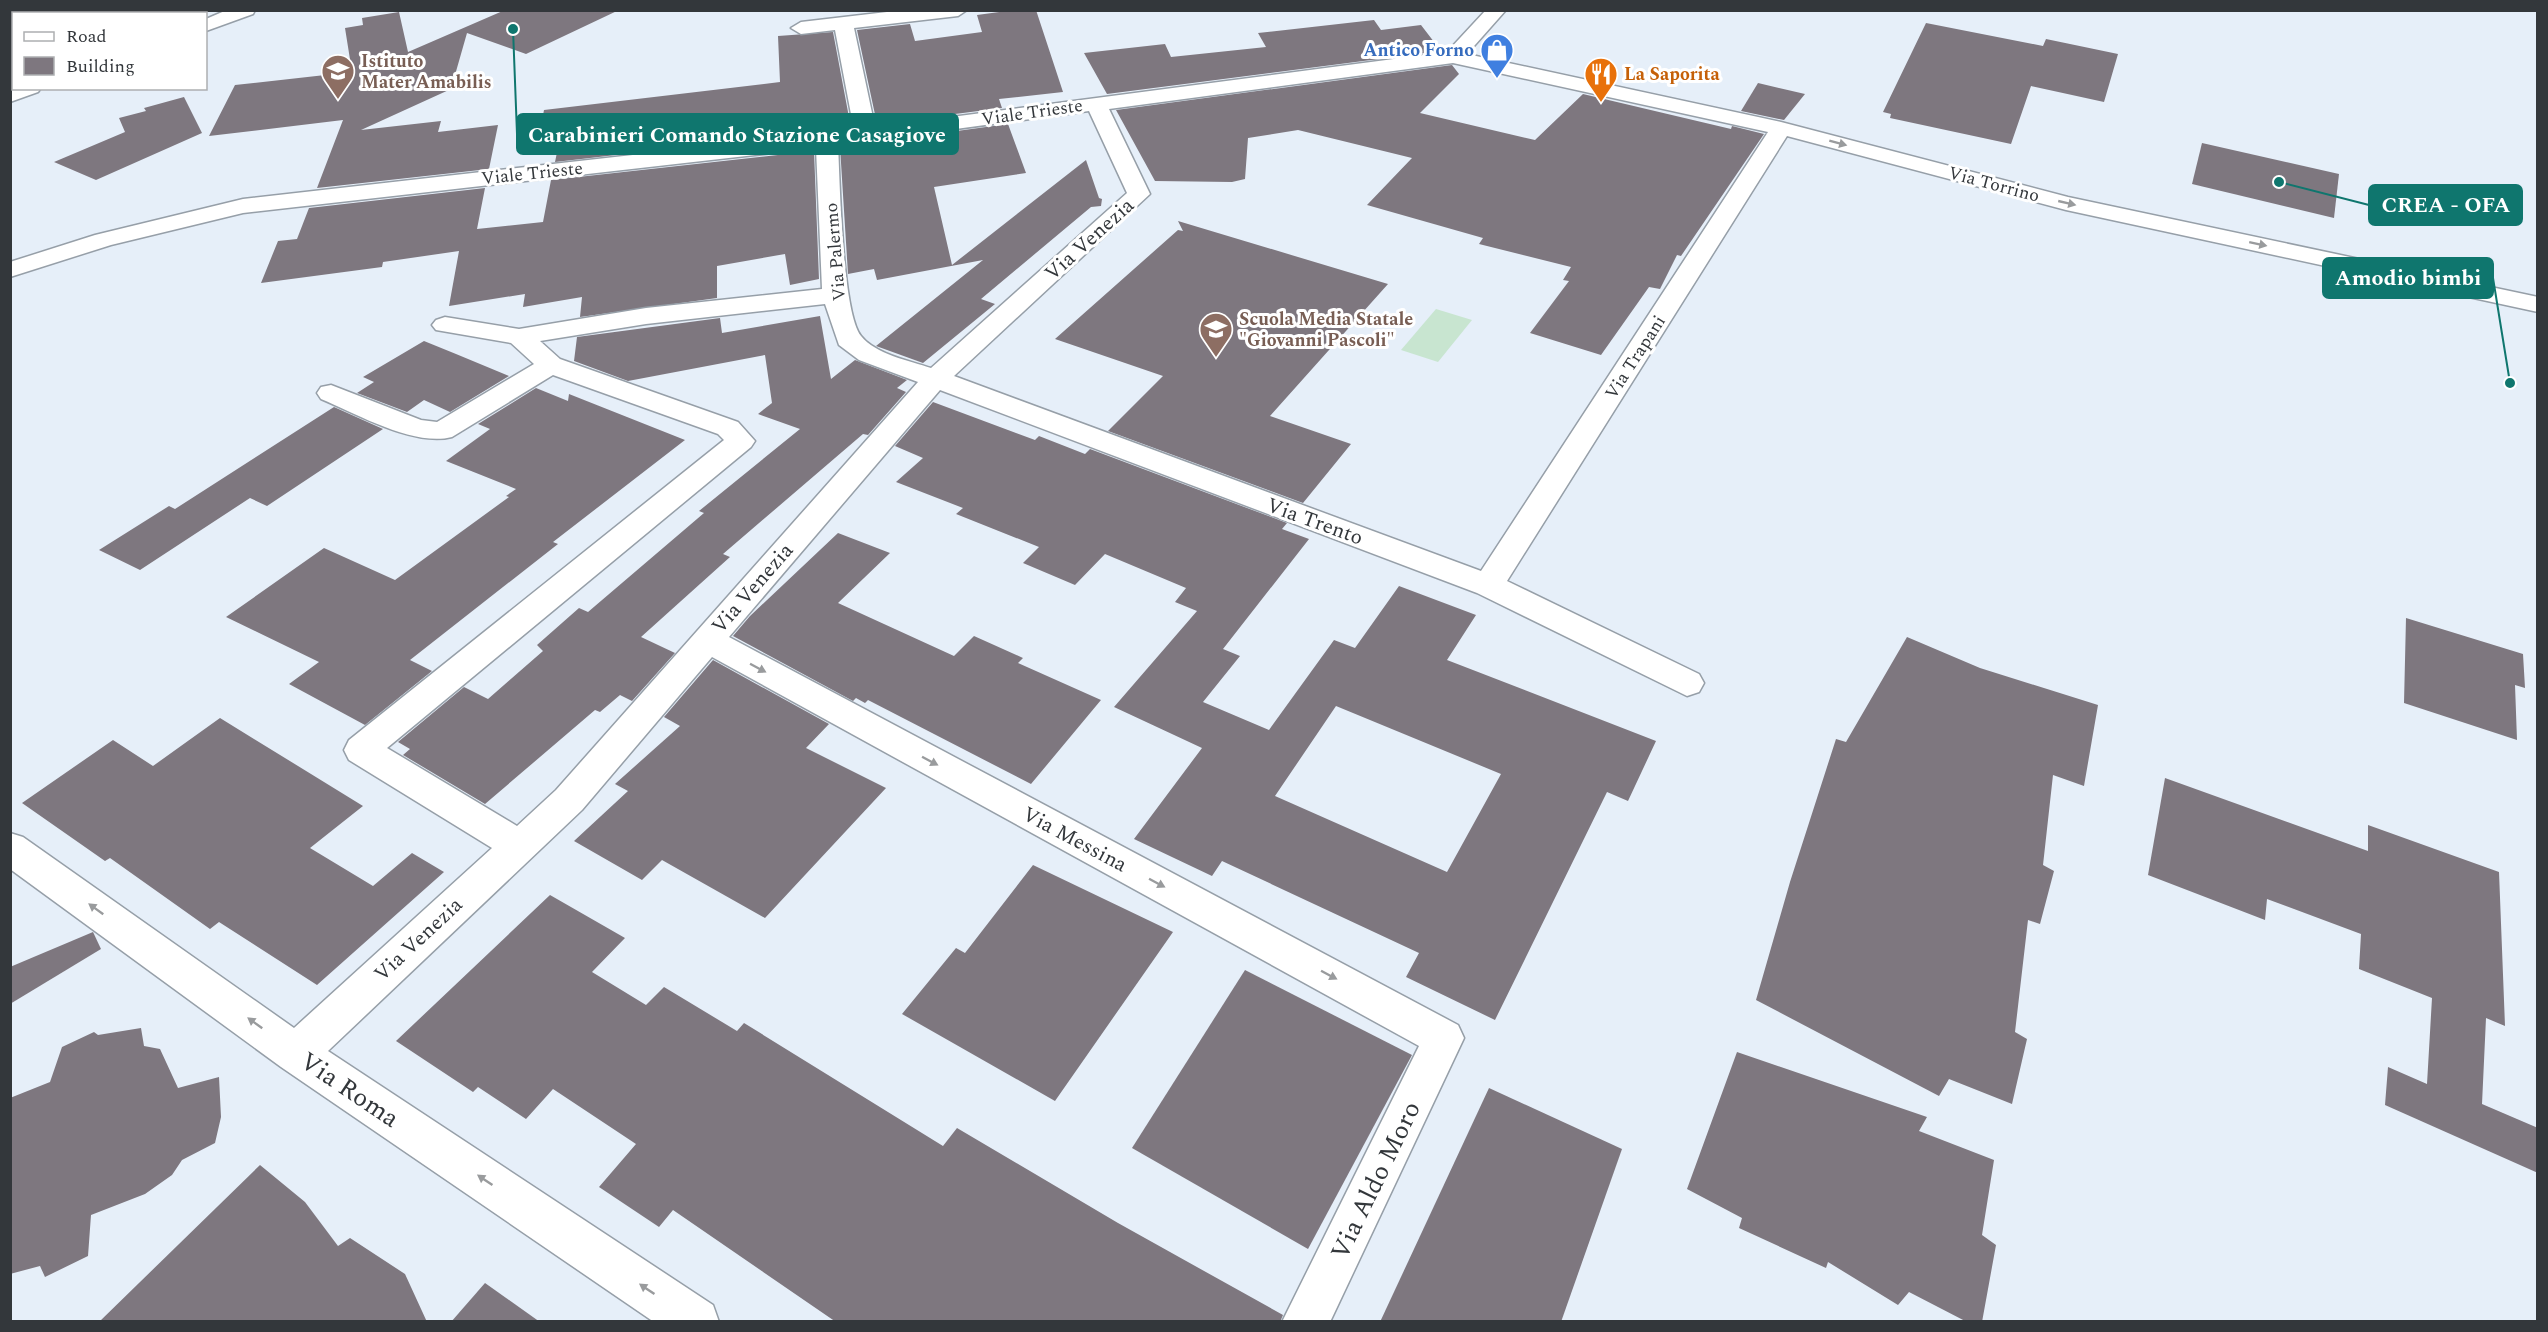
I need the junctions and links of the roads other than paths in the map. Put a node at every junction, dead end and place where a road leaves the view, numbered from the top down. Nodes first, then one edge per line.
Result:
1 (246, 10) edge
2 (958, 10) edge
3 (1497, 10) edge
4 (844, 24) junction
5 (207, 25) edge
6 (801, 28) dead end
7 (1453, 57) junction
8 (26, 90) edge
9 (10, 96) edge
10 (1096, 104) junction
11 (1781, 128) junction
12 (866, 135) junction
13 (826, 140) junction
14 (10, 270) edge
15 (836, 295) junction
16 (2538, 305) edge
17 (445, 325) dead end
18 (519, 337) junction
19 (551, 365) junction
20 (934, 380) junction
21 (331, 393) dead end
22 (1488, 585) junction
23 (707, 640) junction
24 (1687, 683) dead end
25 (519, 846) junction
26 (10, 848) edge
27 (1444, 1038) joint
28 (296, 1053) junction
29 (696, 1322) edge
30 (1305, 1322) edge

1 - 5 street
2 - 4 street
3 - 7 street
4 - 6 street
4 - 12 street
7 - 10 street, Viale Trieste
7 - 11 street, Via Torrino
8 - 9 street
10 - 12 street, Viale Trieste
10 - 20 street, Via Venezia
11 -> 16 street, Via Torrino
11 - 22 street, Via Trapani
12 - 13 street, Viale Trieste
13 - 14 street, Viale Trieste
13 - 15 street, Via Palermo
15 - 18 street
15 - 20 street, Via Palermo
17 - 18 street
18 - 19 street
19 - 21 street
19 - 25 street
20 - 22 street, Via Trento
20 - 23 street, Via Venezia
22 - 24 street, Via Trento
23 - 25 street, Via Venezia
23 -> 27 street, Via Messina
25 - 28 street, Via Venezia
28 -> 26 street, Via Roma
27 - 30 street, Via Aldo Moro
29 -> 28 street, Via Roma

